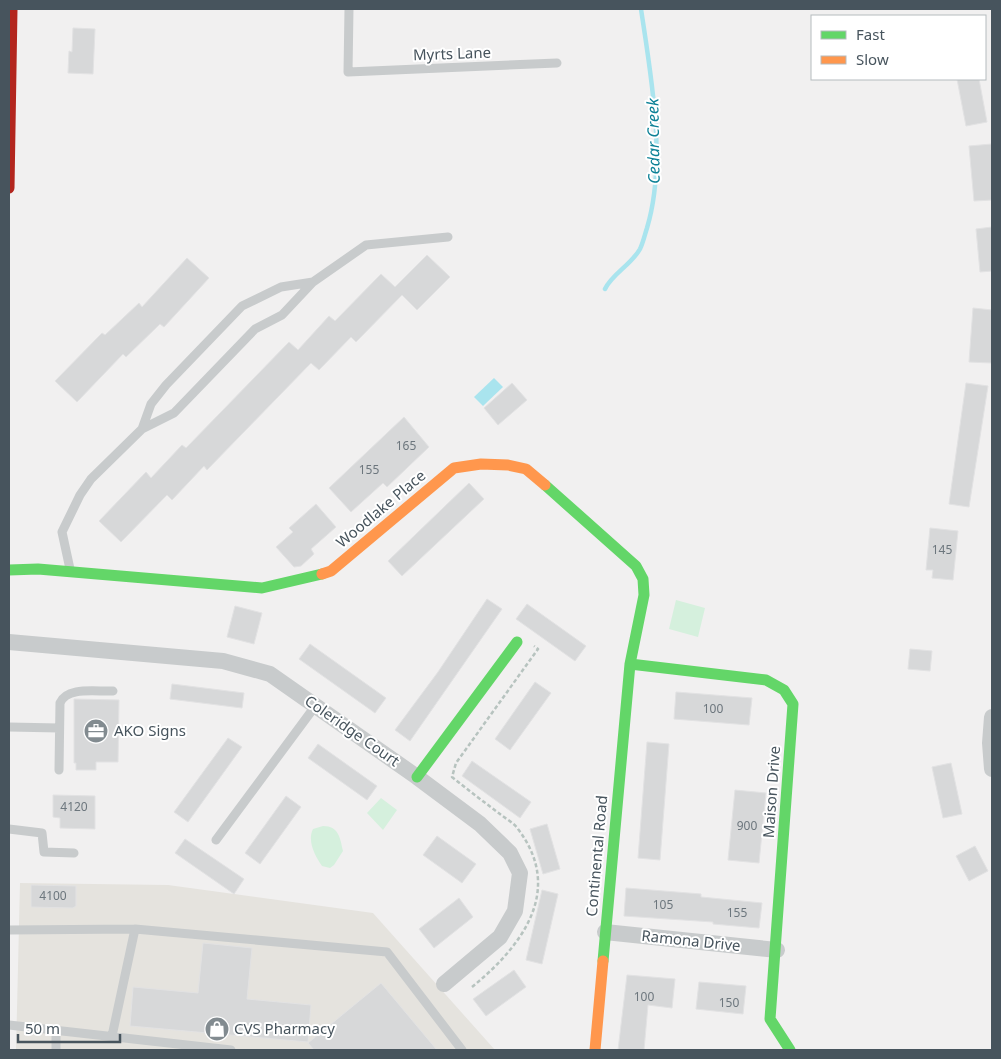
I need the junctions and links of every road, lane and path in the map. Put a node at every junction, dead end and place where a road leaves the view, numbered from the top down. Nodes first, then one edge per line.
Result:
1 (12, 9) edge
2 (348, 9) edge
3 (557, 63) dead end
4 (10, 117) edge
5 (9, 188) edge
6 (448, 237) dead end
7 (313, 282) junction
8 (142, 429) junction
9 (9, 570) edge
10 (70, 572) junction
11 (9, 642) edge
12 (517, 642) dead end
13 (532, 645) dead end
14 (630, 664) junction
15 (113, 691) dead end
16 (316, 705) junction
17 (992, 717) edge
18 (9, 727) edge
19 (60, 728) junction
20 (992, 769) edge
21 (59, 770) dead end
22 (418, 777) junction
23 (9, 829) edge
24 (216, 840) dead end
25 (74, 852) dead end
26 (135, 929) junction
27 (9, 930) edge
28 (605, 932) junction
29 (776, 950) junction
30 (444, 984) dead end
31 (472, 987) dead end
32 (9, 1025) edge
33 (56, 1030) junction
34 (112, 1036) junction
35 (215, 1049) edge
36 (56, 1050) edge
37 (231, 1050) edge
38 (462, 1050) edge
39 (594, 1050) edge
40 (790, 1050) edge

1 - 4 main road
2 - 3 lane, Myrts Lane
4 - 5 main road
6 - 7 lane
7 - 8 lane
7 - 8 lane
8 - 10 lane
9 - 10 main road, Woodlake Place
10 - 14 main road, Woodlake Place
11 - 16 street, Coleridge Court
12 - 22 main road
13 - 31 path
14 - 28 main road, Continental Road
14 - 29 main road, Maison Drive
15 - 19 lane
16 - 22 street, Coleridge Court
16 - 24 lane
17 - 20 street
18 - 19 lane
19 - 21 lane
22 - 30 street, Coleridge Court
23 - 25 lane
26 - 27 lane
26 - 34 lane
26 - 38 lane
28 - 29 street, Ramona Drive
28 - 39 main road, Continental Road
29 - 40 main road, Maison Drive
32 - 33 lane
33 - 34 lane
33 - 36 lane
34 - 35 lane
35 - 37 lane

